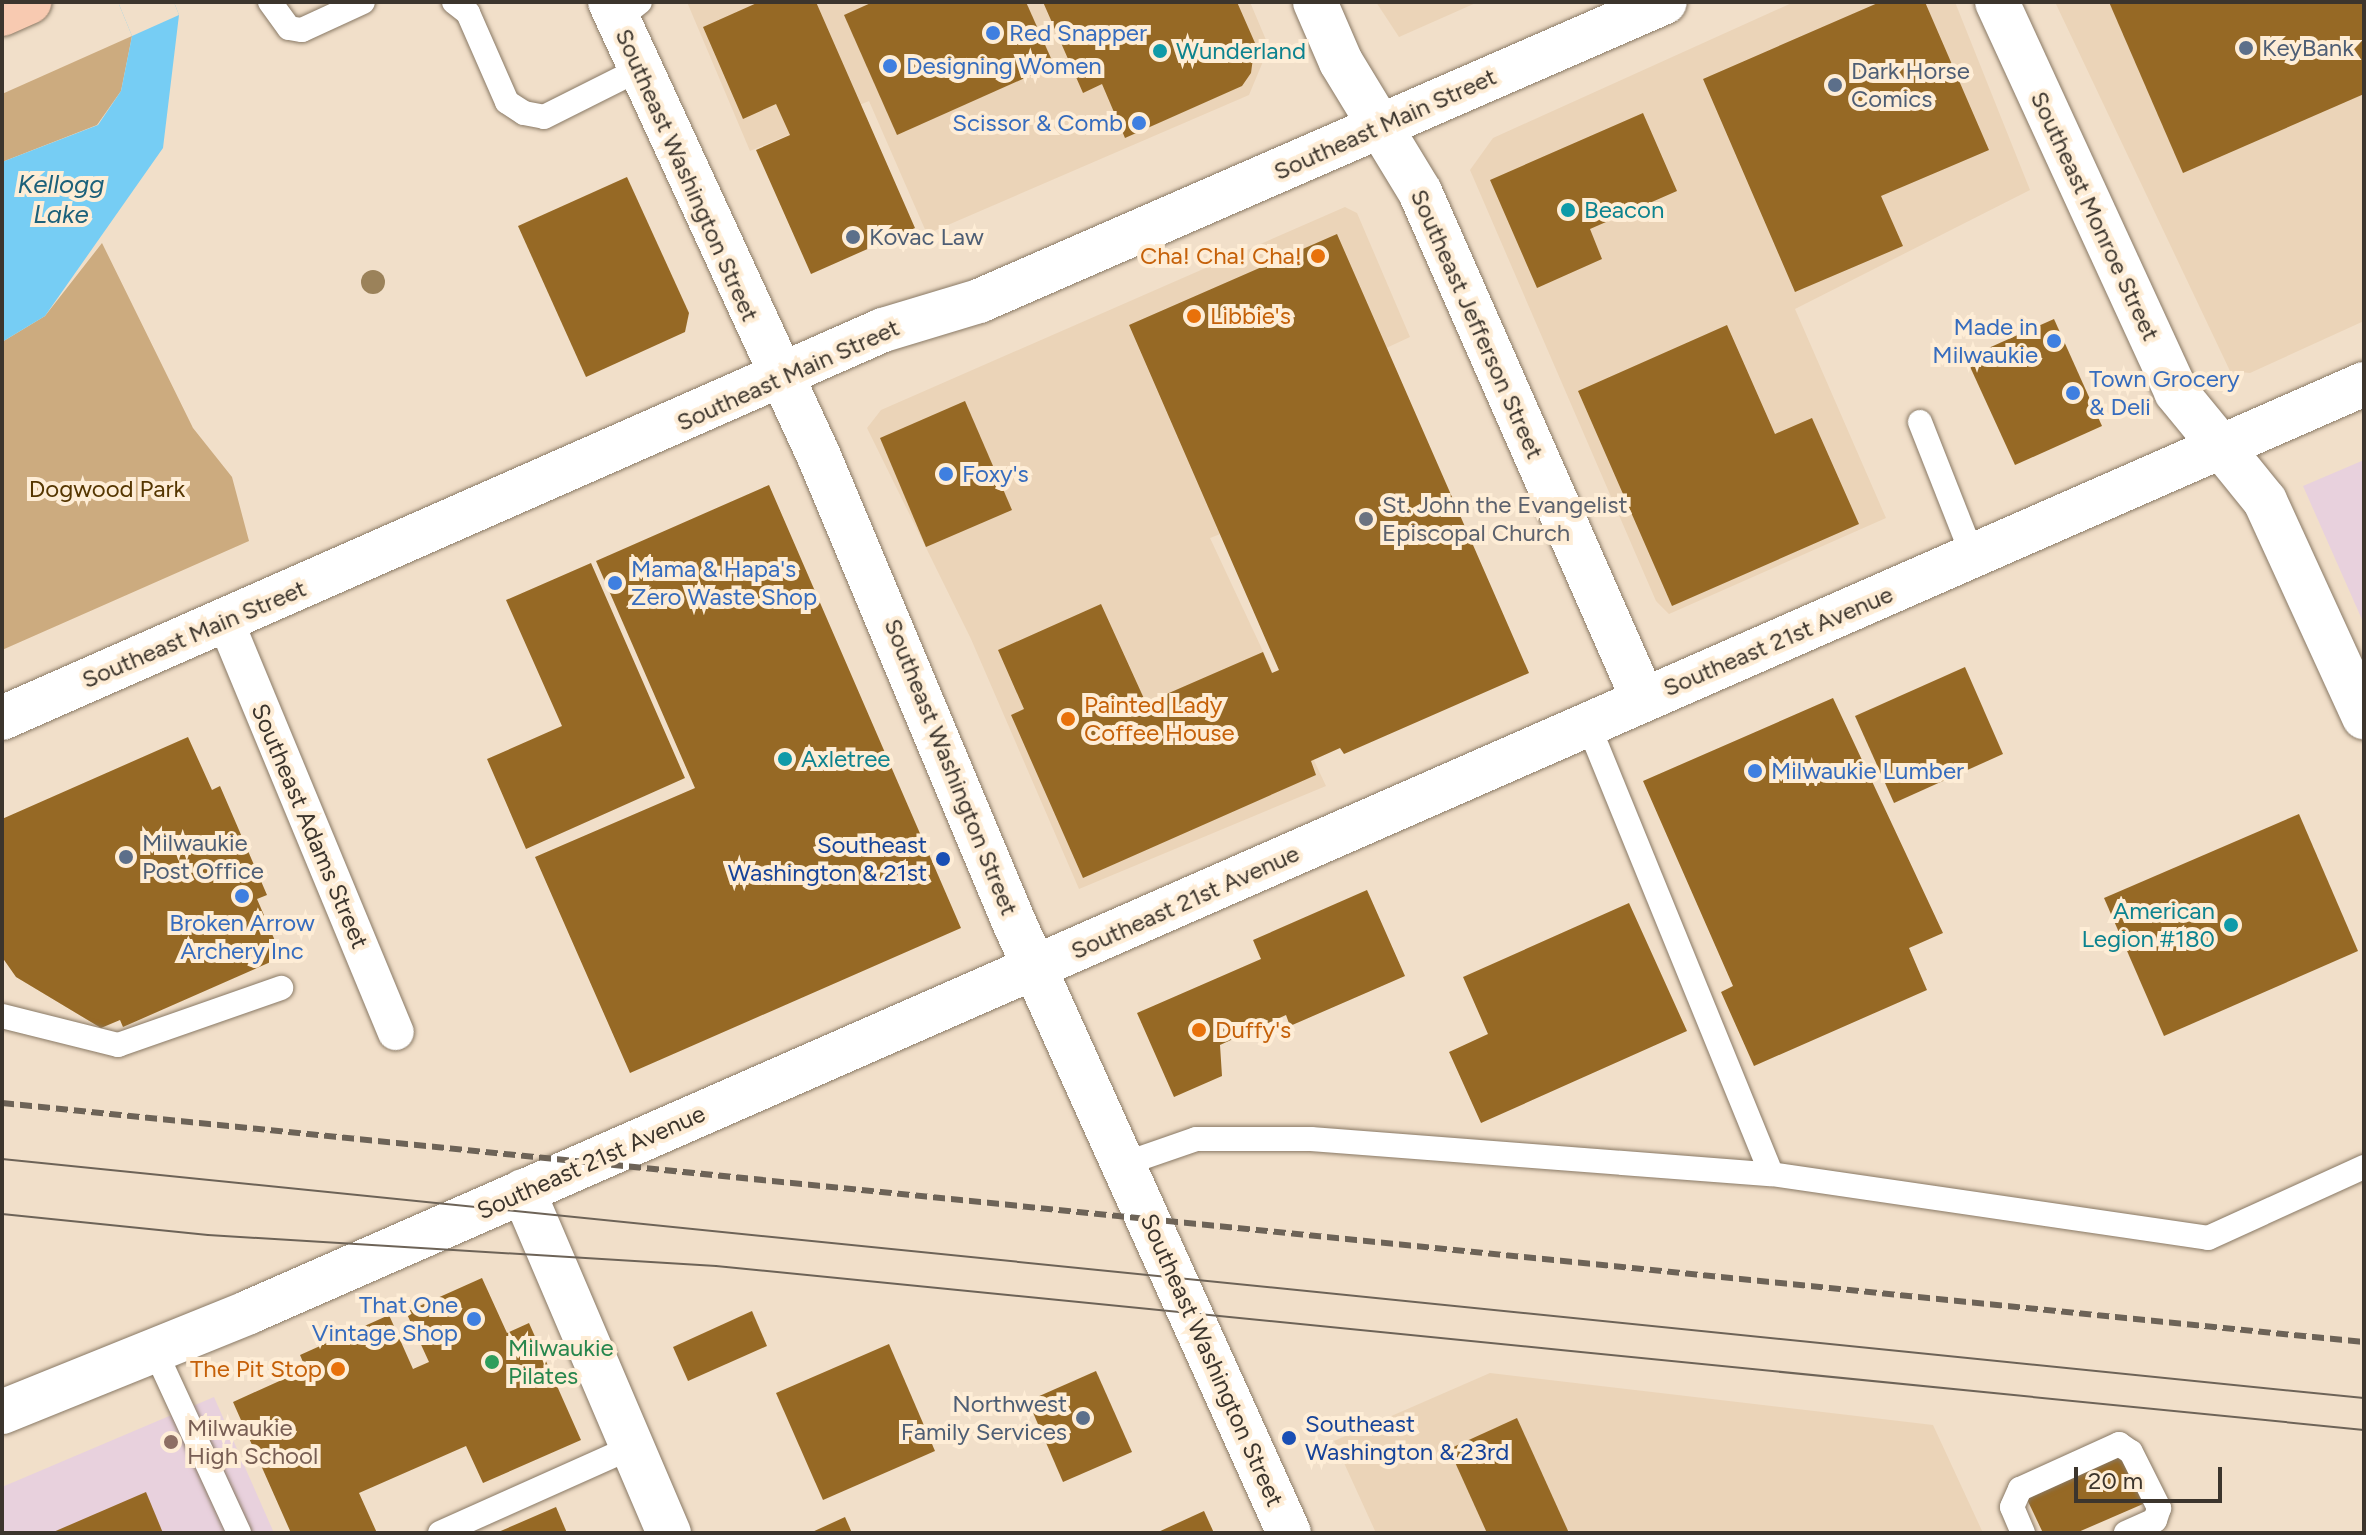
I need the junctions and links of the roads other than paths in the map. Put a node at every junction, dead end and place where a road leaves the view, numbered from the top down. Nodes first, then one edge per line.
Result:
1 (29, 2) edge
2 (270, 2) edge
3 (363, 2) edge
4 (454, 2) edge
5 (1315, 2) edge
6 (1665, 2) edge
7 (1997, 2) edge
8 (622, 8) edge
9 (2, 14) edge
10 (640, 69) junction
11 (1380, 126) junction
12 (777, 378) junction
13 (2364, 384) edge
14 (1920, 422) dead end
15 (2222, 448) junction
16 (1974, 559) junction
17 (225, 620) junction
18 (1643, 699) junction
19 (2364, 717) edge
20 (2, 718) edge
21 (1587, 722) junction
22 (1037, 967) junction
23 (281, 988) dead end
24 (2, 1016) edge
25 (396, 1032) dead end
26 (1124, 1164) junction
27 (2364, 1167) edge
28 (1771, 1174) junction
29 (523, 1191) junction
30 (156, 1353) junction
31 (2, 1412) edge
32 (632, 1447) junction
33 (239, 1533) edge
34 (440, 1533) edge
35 (669, 1533) edge
36 (1289, 1533) edge
37 (2023, 1533) edge
38 (2126, 1533) edge

1 - 9 main road
2 - 3 lane
4 - 10 lane
5 - 11 street, Southeast Jefferson Street
6 - 11 street, Southeast Main Street
7 - 15 street, Southeast Monroe Street
8 - 10 street, Southeast Washington Street
10 - 12 street, Southeast Washington Street
11 - 12 street, Southeast Main Street
11 - 18 street, Southeast Jefferson Street
12 - 17 street, Southeast Main Street
12 - 22 street, Southeast Washington Street
13 - 15 street, Southeast 21st Avenue
14 - 16 lane
15 - 16 street, Southeast 21st Avenue
15 - 19 street, Southeast Monroe Street
16 - 18 street, Southeast 21st Avenue
17 - 20 street, Southeast Main Street
17 - 25 street, Southeast Adams Street
18 - 21 street, Southeast 21st Avenue
21 - 22 street, Southeast 21st Avenue
21 - 28 lane
22 - 26 street, Southeast Washington Street
22 - 29 street, Southeast 21st Avenue
23 - 24 lane
26 - 28 lane
26 - 36 street, Southeast Washington Street
27 - 28 lane
29 - 30 street, Southeast 21st Avenue
29 - 32 street
30 - 31 street, Southeast 21st Avenue
30 - 33 lane
32 - 34 lane
32 - 35 street
37 - 38 lane

